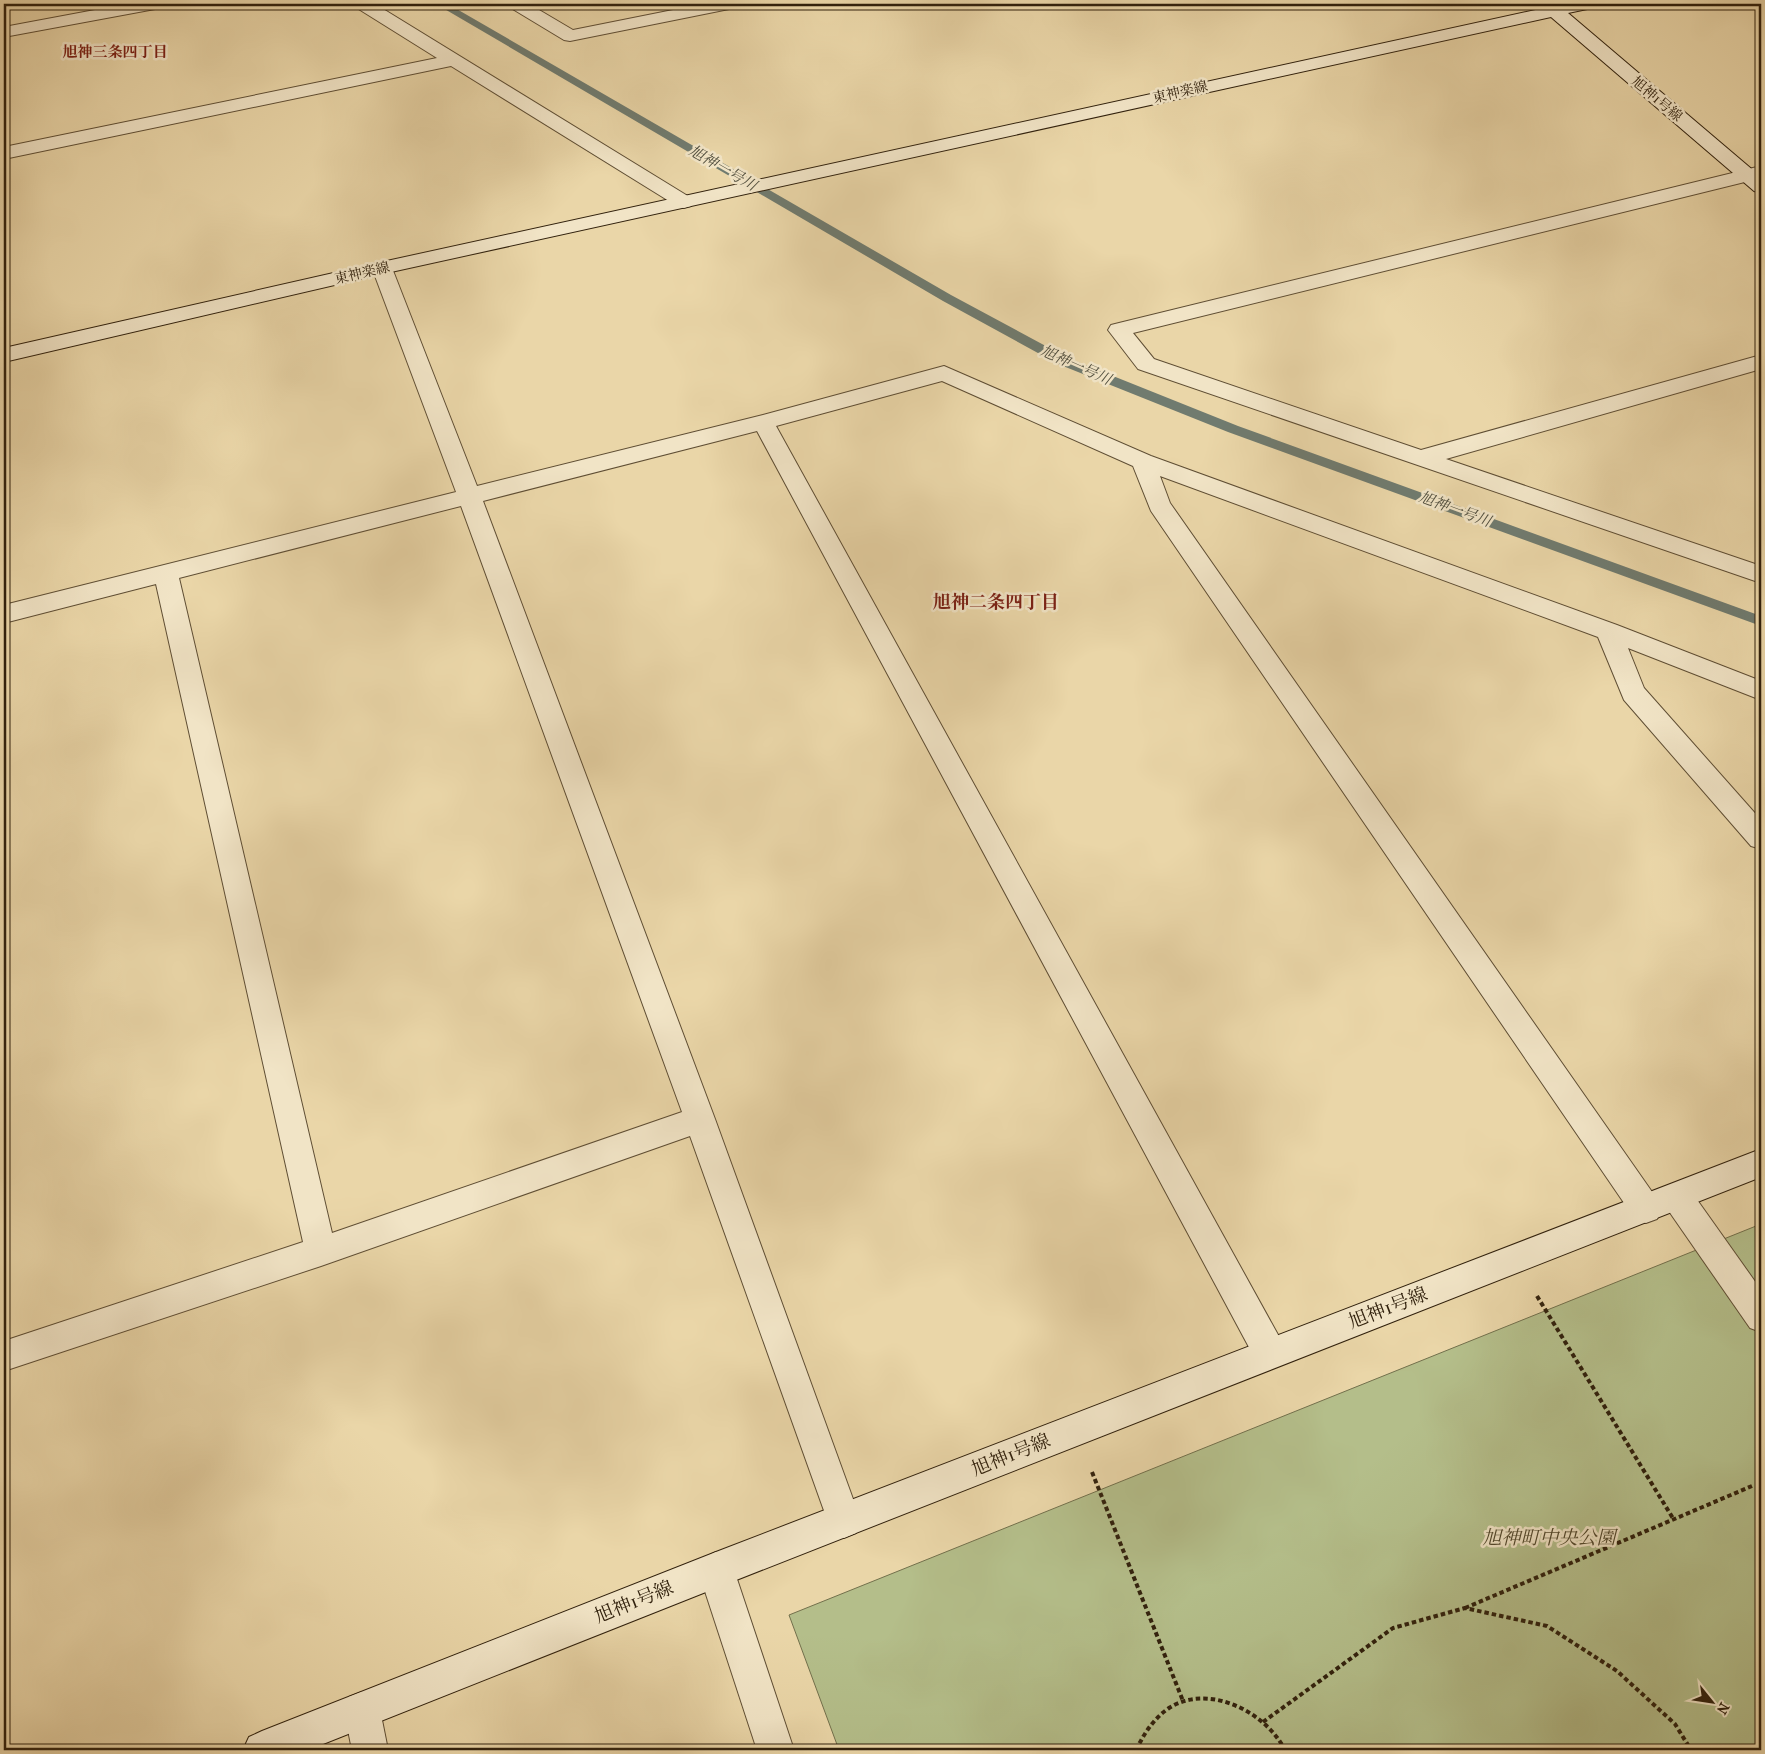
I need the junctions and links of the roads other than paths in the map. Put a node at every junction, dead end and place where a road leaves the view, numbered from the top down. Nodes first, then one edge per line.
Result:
1 (156, 4) edge
2 (363, 4) edge
3 (517, 4) edge
4 (729, 4) edge
5 (1586, 4) edge
6 (1549, 7) edge
7 (4, 32) edge
8 (454, 60) junction
9 (4, 152) edge
10 (1757, 178) edge
11 (684, 202) junction
12 (382, 268) junction
13 (4, 356) edge
14 (1761, 362) edge
15 (763, 422) junction
16 (1421, 458) junction
17 (1143, 461) junction
18 (470, 495) junction
19 (166, 574) junction
20 (1761, 575) edge
21 (4, 614) edge
22 (1608, 631) junction
23 (1761, 691) edge
24 (1761, 838) edge
25 (700, 1119) junction
26 (1761, 1163) edge
27 (1677, 1197) junction
28 (1646, 1209) junction
29 (321, 1251) junction
30 (1761, 1317) edge
31 (1270, 1353) junction
32 (4, 1356) edge
33 (844, 1521) junction
34 (716, 1570) junction
35 (362, 1710) junction
36 (262, 1750) edge
37 (370, 1750) edge
38 (776, 1750) edge

1 - 7 street
2 - 8 street
3 - 4 street
5 - 6 street, 東神楽線
6 - 10 street, 旭神1号線
6 - 11 street, 東神楽線
8 - 9 street
8 - 11 street
10 - 16 street
11 - 12 street, 東神楽線
12 - 13 street, 東神楽線
12 - 18 street
14 - 16 street
15 - 17 street
15 - 18 street
15 - 31 street
16 - 20 street
17 - 22 street
17 - 28 street
18 - 19 street
18 - 25 street
19 - 21 street
19 - 29 street
22 - 23 street
22 - 24 street
25 - 29 street
25 - 33 street
26 - 27 street, 旭神1号線
27 - 28 street, 旭神1号線
27 - 30 street
28 - 31 street, 旭神1号線
29 - 32 street
31 - 33 street, 旭神1号線
33 - 34 street, 旭神1号線
34 - 35 street, 旭神1号線
34 - 38 street
35 - 36 street, 旭神1号線
35 - 37 street

